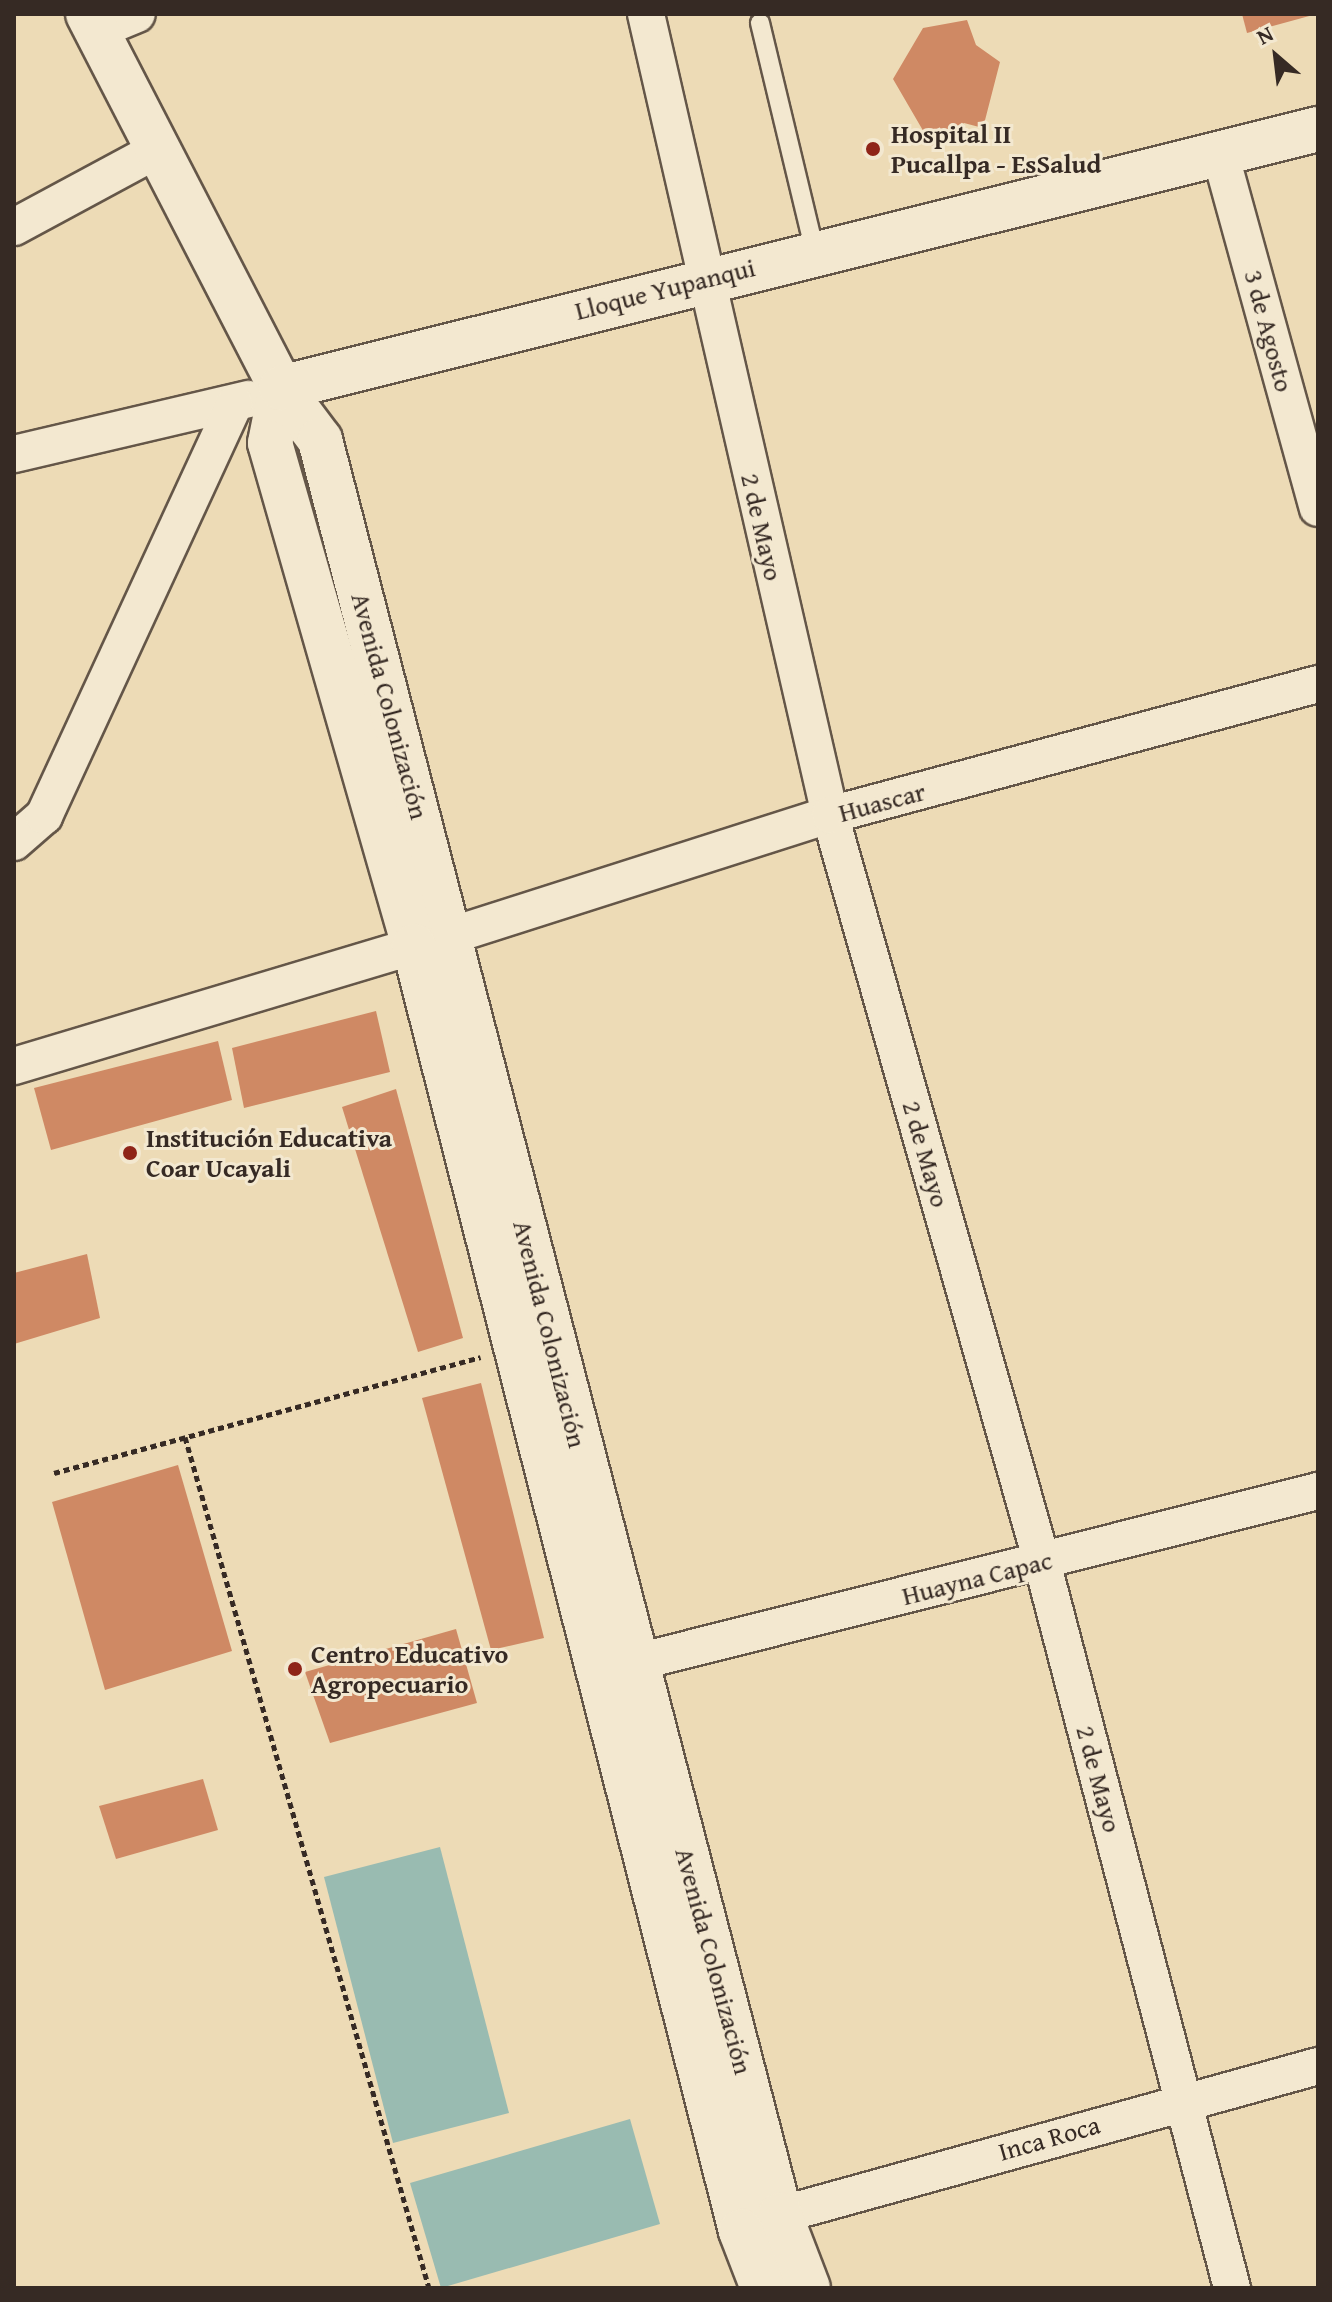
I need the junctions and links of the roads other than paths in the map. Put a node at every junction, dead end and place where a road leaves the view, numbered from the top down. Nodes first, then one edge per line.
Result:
1 (137, 14) edge
2 (646, 14) edge
3 (92, 23) edge
4 (760, 23) dead end
5 (1318, 129) edge
6 (159, 149) junction
7 (1220, 153) junction
8 (14, 227) edge
9 (815, 252) junction
10 (703, 279) junction
11 (281, 388) junction
12 (234, 404) junction
13 (14, 454) edge
14 (1318, 508) edge
15 (1318, 684) edge
16 (830, 815) junction
17 (14, 842) edge
18 (432, 941) junction
19 (14, 1066) edge
20 (1318, 1491) edge
21 (1042, 1562) junction
22 (637, 1662) junction
23 (1318, 2066) edge
24 (1184, 2100) junction
25 (780, 2215) junction
26 (763, 2288) edge
27 (808, 2288) edge
28 (1232, 2288) edge

1 - 3 street
2 - 10 street, 2 de Mayo
3 - 6 street
4 - 9 lane
5 - 7 street, Lloque Yupanqui
6 - 8 street
6 - 11 street
7 - 9 street, Lloque Yupanqui
7 - 14 street, 3 de Agosto
9 - 10 street, Lloque Yupanqui
10 - 11 street, Lloque Yupanqui
10 - 16 street, 2 de Mayo
11 - 12 street, Lloque Yupanqui
11 - 18 street, Avenida Colonización
12 - 13 street, Lloque Yupanqui
12 - 17 street
15 - 16 street, Huascar
16 - 18 street, Huascar
16 - 21 street, 2 de Mayo
18 - 19 street, Huascar
18 - 22 street, Avenida Colonización
18 - 26 street, Avenida Colonización
20 - 21 street, Huayna Capac
21 - 22 street, Huayna Capac
21 - 24 street, 2 de Mayo
22 - 25 street, Avenida Colonización
23 - 24 street, Inca Roca
24 - 25 street, Inca Roca
24 - 28 street, 2 de Mayo
25 - 27 street, Avenida Colonización

